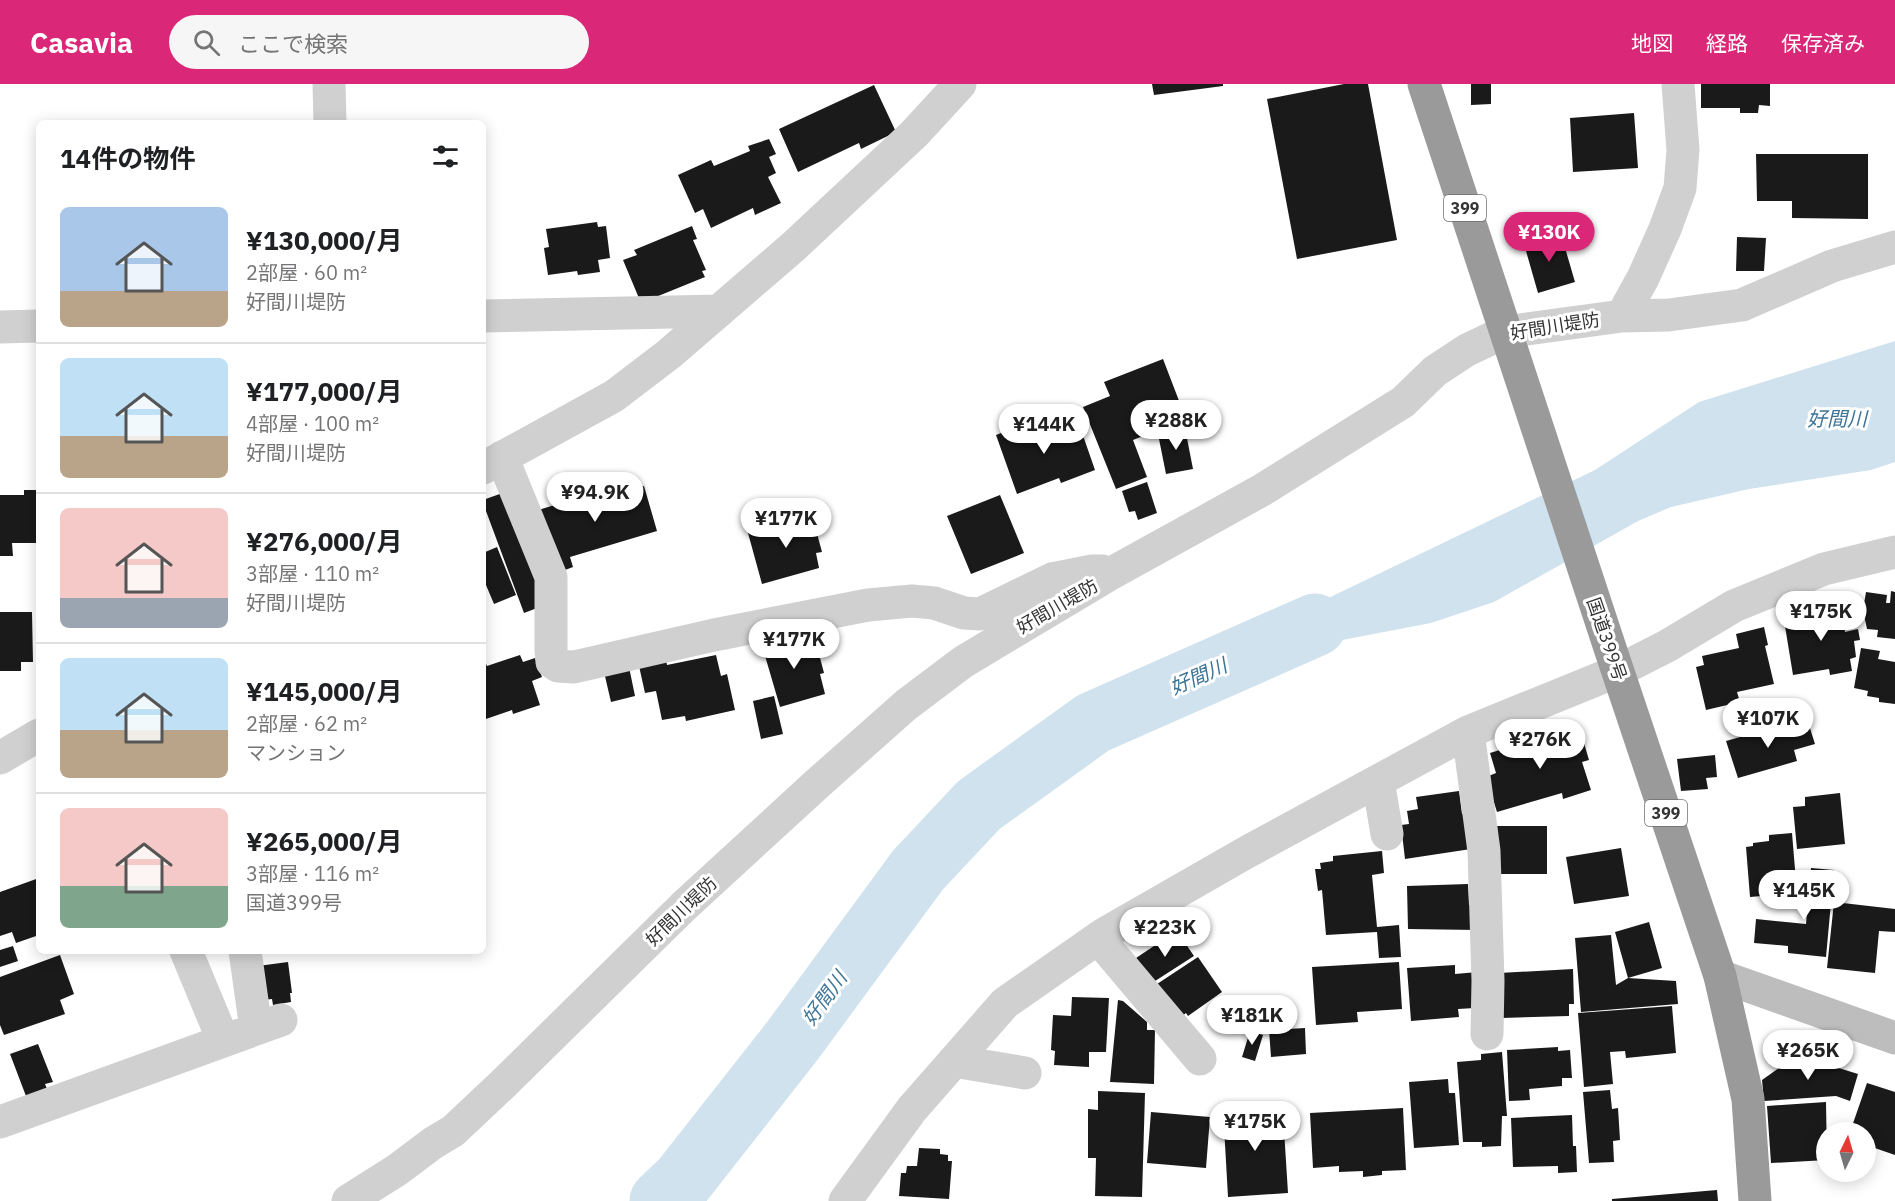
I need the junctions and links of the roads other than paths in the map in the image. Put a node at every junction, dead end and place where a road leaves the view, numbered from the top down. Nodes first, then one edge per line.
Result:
1 (329, 84) edge
2 (960, 84) edge
3 (1424, 84) edge
4 (1678, 84) edge
5 (330, 120) edge
6 (1895, 247) edge
7 (719, 311) junction
8 (486, 316) edge
9 (1622, 316) junction
10 (0, 327) edge
11 (36, 327) edge
12 (1505, 332) junction
13 (493, 462) edge
14 (1890, 556) edge
15 (1110, 574) junction
16 (1615, 661) junction
17 (1468, 732) junction
18 (36, 737) edge
19 (0, 758) edge
20 (1378, 781) junction
21 (1387, 834) dead end
22 (1098, 938) junction
23 (187, 954) edge
24 (246, 954) edge
25 (1720, 976) junction
26 (1487, 1034) dead end
27 (1895, 1038) edge
28 (223, 1041) junction
29 (1200, 1059) dead end
30 (954, 1061) junction
31 (1025, 1073) dead end
32 (0, 1122) edge
33 (348, 1201) edge
34 (845, 1201) edge
35 (1755, 1201) edge

1 - 5 street
2 - 7 street
3 - 12 highway, 国道399号 / 399
4 - 9 street
6 - 9 street, 好間川堤防
7 - 8 street
7 - 13 street
9 - 12 street, 好間川堤防
10 - 11 street
12 - 15 street, 好間川堤防
12 - 16 highway, 国道399号 / 399
13 - 15 street
14 - 16 street
15 - 33 street, 好間川堤防
16 - 17 street
16 - 25 highway, 国道399号 / 399
17 - 20 street
17 - 26 street
18 - 19 street
20 - 21 street
20 - 22 street
22 - 29 street
22 - 30 street
23 - 28 street
24 - 28 street
25 - 27 street
25 - 35 highway, 国道399号 / 399
28 - 32 street
30 - 31 street
30 - 34 street

